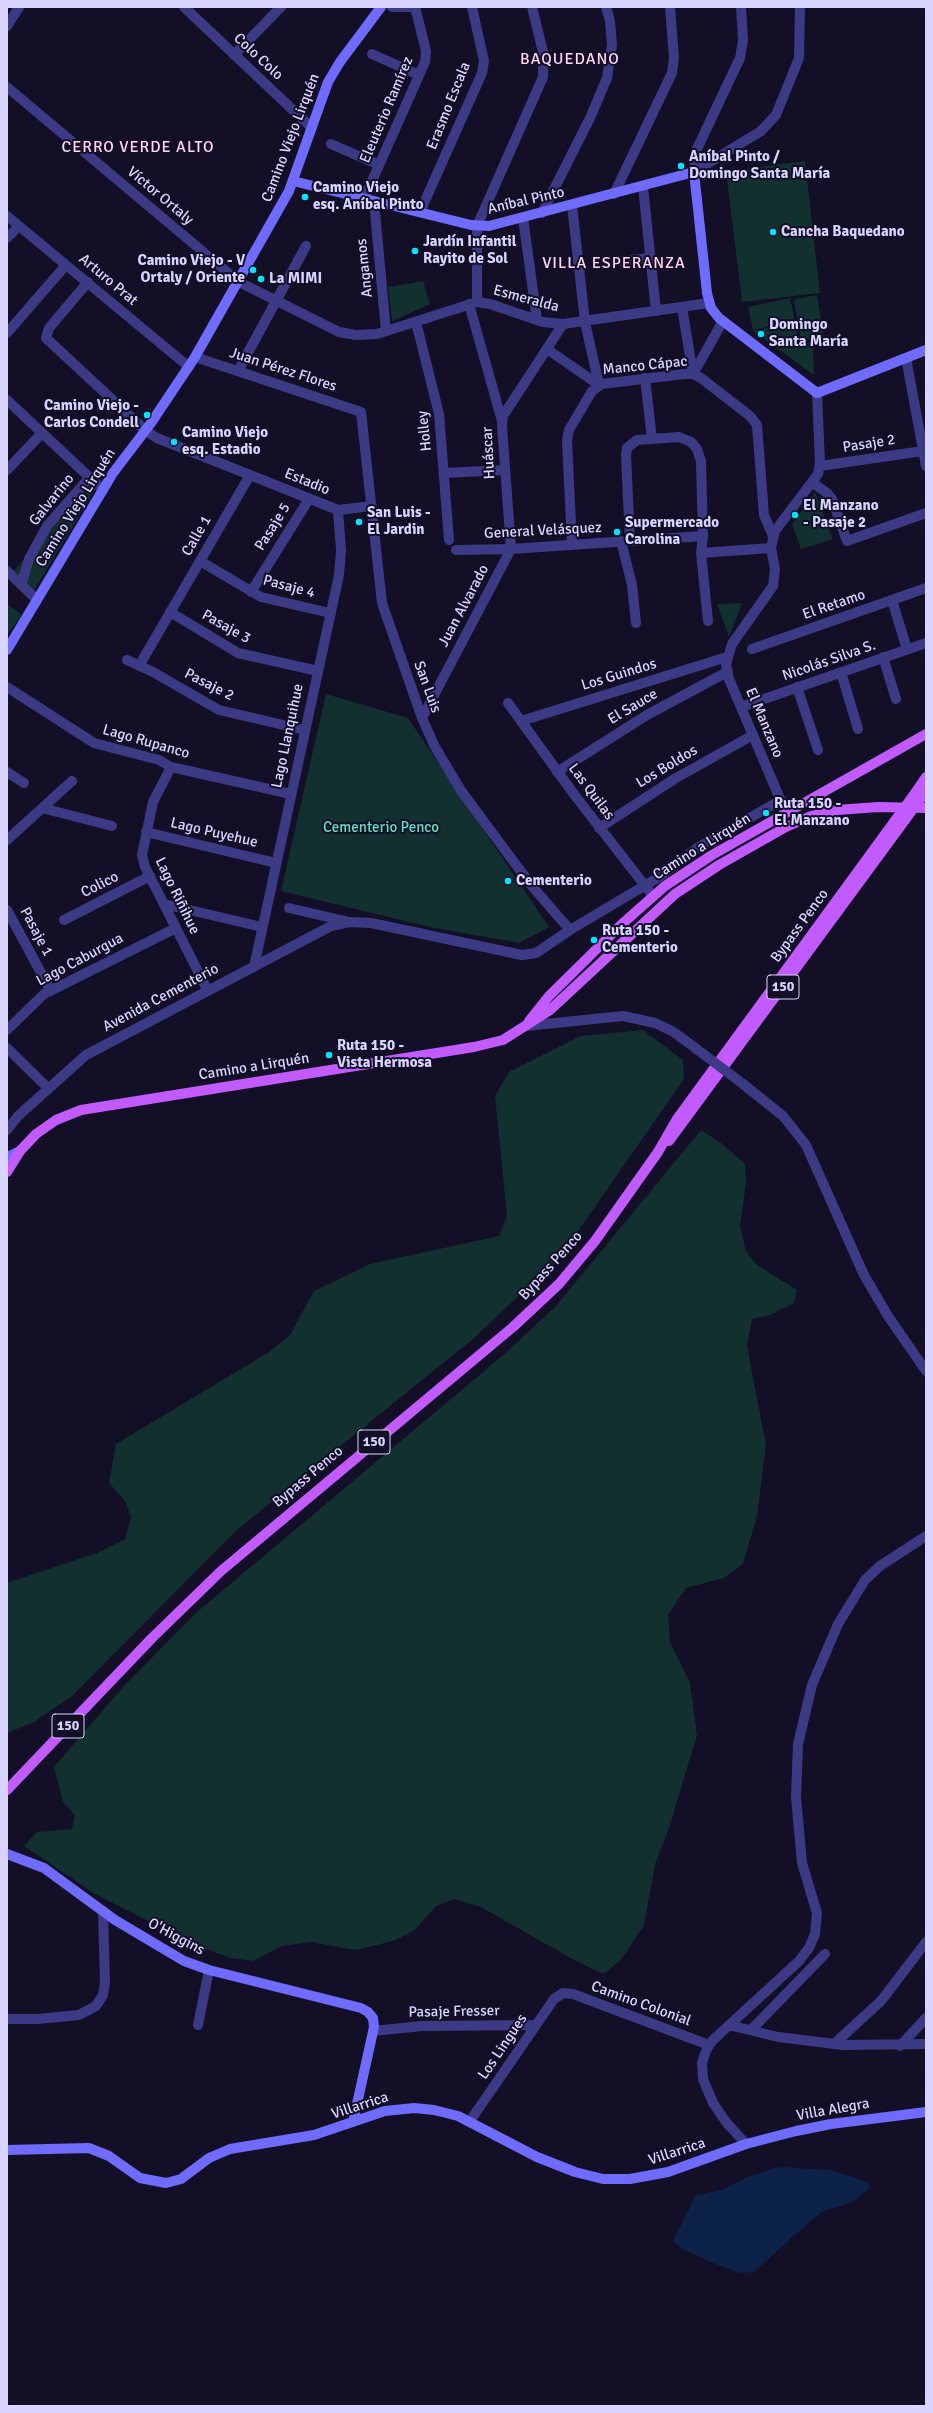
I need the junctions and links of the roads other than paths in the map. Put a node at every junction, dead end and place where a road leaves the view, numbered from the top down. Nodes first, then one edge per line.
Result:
1 (19, 7) edge
2 (184, 7) edge
3 (281, 7) edge
4 (381, 7) edge
5 (392, 7) edge
6 (415, 7) edge
7 (472, 7) edge
8 (532, 7) edge
9 (606, 7) edge
10 (670, 7) edge
11 (741, 7) edge
12 (800, 7) edge
13 (404, 8) edge
14 (7, 26) edge
15 (372, 54) dead end
16 (234, 55) junction
17 (419, 75) junction
18 (7, 87) edge
19 (312, 128) junction
20 (332, 144) dead end
21 (379, 165) junction
22 (694, 172) junction
23 (293, 181) junction
24 (643, 187) junction
25 (614, 194) junction
26 (369, 200) junction
27 (572, 205) junction
28 (420, 212) junction
29 (542, 213) junction
30 (7, 216) edge
31 (523, 218) junction
32 (18, 226) junction
33 (477, 226) junction
34 (7, 238) edge
35 (306, 246) dead end
36 (650, 258) junction
37 (621, 261) dead end
38 (66, 265) junction
39 (88, 282) junction
40 (239, 282) junction
41 (276, 301) junction
42 (473, 303) junction
43 (709, 303) junction
44 (682, 308) junction
45 (656, 312) junction
46 (537, 320) junction
47 (723, 321) junction
48 (416, 322) junction
49 (585, 322) junction
50 (563, 324) junction
51 (386, 331) junction
52 (7, 333) edge
53 (547, 349) junction
54 (926, 350) edge
55 (195, 357) junction
56 (906, 358) junction
57 (189, 367) junction
58 (238, 371) junction
59 (693, 374) junction
60 (645, 378) junction
61 (599, 385) junction
62 (817, 393) junction
63 (7, 400) edge
64 (361, 412) joint
65 (502, 421) junction
66 (146, 431) junction
67 (42, 433) junction
68 (652, 439) junction
69 (923, 451) junction
70 (820, 466) junction
71 (926, 466) edge
72 (7, 470) edge
73 (505, 470) junction
74 (444, 473) junction
75 (250, 475) junction
76 (89, 478) junction
77 (813, 483) junction
78 (103, 490) junction
79 (308, 499) junction
80 (372, 506) junction
81 (338, 510) junction
82 (926, 513) edge
83 (704, 536) junction
84 (773, 536) junction
85 (449, 540) dead end
86 (625, 541) junction
87 (572, 545) junction
88 (771, 548) junction
89 (511, 549) junction
90 (456, 550) dead end
91 (701, 553) junction
92 (200, 561) junction
93 (7, 571) edge
94 (21, 585) junction
95 (926, 588) edge
96 (251, 592) junction
97 (37, 600) junction
98 (892, 600) junction
99 (170, 612) junction
100 (330, 613) junction
101 (708, 621) dead end
102 (636, 623) dead end
103 (926, 644) edge
104 (752, 649) dead end
105 (907, 649) junction
106 (7, 650) edge
107 (727, 657) junction
108 (883, 658) junction
109 (127, 660) dead end
110 (139, 666) junction
111 (318, 671) junction
112 (727, 672) junction
113 (841, 672) junction
114 (7, 687) edge
115 (797, 687) junction
116 (896, 698) dead end
117 (508, 703) dead end
118 (741, 707) junction
119 (422, 718) junction
120 (521, 721) junction
121 (858, 729) dead end
122 (305, 730) junction
123 (926, 734) edge
124 (753, 735) junction
125 (818, 750) dead end
126 (171, 767) junction
127 (7, 772) edge
128 (557, 772) junction
129 (926, 777) edge
130 (72, 781) dead end
131 (24, 783) dead end
132 (291, 794) junction
133 (920, 795) edge
134 (781, 800) junction
135 (42, 808) junction
136 (926, 808) edge
137 (786, 813) junction
138 (112, 826) dead end
139 (599, 828) junction
140 (146, 832) junction
141 (7, 840) edge
142 (276, 863) junction
143 (150, 876) junction
144 (645, 885) junction
145 (653, 896) junction
146 (164, 904) junction
147 (289, 908) dead end
148 (7, 910) edge
149 (64, 920) dead end
150 (349, 922) junction
151 (262, 927) junction
152 (176, 928) junction
153 (570, 930) junction
154 (254, 967) junction
155 (51, 991) junction
156 (208, 991) junction
157 (526, 1026) junction
158 (7, 1030) edge
159 (7, 1048) edge
160 (48, 1088) junction
161 (7, 1130) edge
162 (20, 1151) junction
163 (658, 1152) junction
164 (7, 1157) edge
165 (7, 1172) edge
166 (926, 1371) edge
167 (926, 1536) edge
168 (7, 1790) edge
169 (7, 1854) edge
170 (103, 1912) junction
171 (926, 1942) edge
172 (825, 1954) dead end
173 (209, 1970) junction
174 (563, 1994) joint
175 (926, 2018) edge
176 (7, 2019) edge
177 (198, 2025) dead end
178 (729, 2025) junction
179 (536, 2026) junction
180 (751, 2030) junction
181 (373, 2031) junction
182 (834, 2044) junction
183 (926, 2044) edge
184 (709, 2045) junction
185 (900, 2046) junction
186 (926, 2112) edge
187 (470, 2121) junction
188 (352, 2122) junction
189 (746, 2144) junction
190 (7, 2150) edge

1 - 14 street
2 - 16 street, Colo Colo
3 - 16 street
4 - 19 street, Camino Viejo Lirquén
5 - 13 street
6 - 13 street
6 - 17 street, Eleuterio Ramírez
7 - 28 street, Erasmo Escala
8 - 33 street
9 - 29 street
10 - 25 street
11 - 22 street
12 - 22 street
15 - 17 street
16 - 19 street, Colo Colo
17 - 21 street, Eleuterio Ramírez
18 - 40 street, Víctor Ortaly
19 - 23 street, Camino Viejo Lirquén
20 - 21 street
21 - 26 street, Eleuterio Ramírez
22 - 24 street, Aníbal Pinto
22 - 43 street
23 - 26 street, Aníbal Pinto
23 - 40 street, Camino Viejo Lirquén
24 - 25 street, Aníbal Pinto
24 - 36 street
25 - 27 street, Aníbal Pinto
26 - 28 street, Aníbal Pinto
26 - 51 street, Angamos
27 - 29 street, Aníbal Pinto
27 - 49 street
28 - 33 street, Aníbal Pinto
29 - 31 street, Aníbal Pinto
30 - 32 street, Arturo Prat
31 - 33 street, Aníbal Pinto
31 - 46 street
32 - 34 street
32 - 38 street, Arturo Prat
33 - 42 street
35 - 41 street
36 - 37 street
36 - 45 street
38 - 39 street, Arturo Prat
38 - 52 street
39 - 57 street, Arturo Prat
39 - 66 street, Estadio
40 - 41 street, Víctor Ortaly
40 - 55 street, Camino Viejo Lirquén
41 - 51 street, Víctor Ortaly
41 - 58 street
42 - 46 street, Esmeralda
42 - 48 street
42 - 65 street
43 - 44 street, Esmeralda
43 - 47 street
44 - 45 street, Esmeralda
44 - 59 street
45 - 49 street, Esmeralda
46 - 50 street, Esmeralda
47 - 59 street
47 - 62 street
48 - 51 street
48 - 74 street, Holley
49 - 50 street, Esmeralda
49 - 61 street
50 - 53 street, Huáscar
53 - 61 street
53 - 65 street, Huáscar
54 - 56 street
55 - 57 street, Camino Viejo Lirquén
55 - 58 street, Juan Pérez Flores
56 - 62 street
56 - 69 street
57 - 66 street, Camino Viejo Lirquén
58 - 64 street, Juan Pérez Flores
59 - 60 street, Manco Cápac
59 - 84 street, Manco Cápac
60 - 61 street, Manco Cápac
60 - 68 street
61 - 87 street, Manco Cápac
62 - 70 street
63 - 67 street
64 - 80 street, San Luis
65 - 73 street, Huáscar
66 - 75 street, Estadio
66 - 78 street, Camino Viejo Lirquén
67 - 72 street
67 - 76 street
68 - 83 street
68 - 86 street
69 - 70 street, Pasaje 2
69 - 71 street
70 - 77 street
73 - 74 street
73 - 89 street, Huáscar
74 - 85 street, Holley
75 - 79 street, Estadio
75 - 92 street, Calle 1
76 - 78 street
76 - 94 street, Galvarino
77 - 82 street
77 - 84 street
78 - 97 street, Camino Viejo Lirquén
79 - 81 street, Estadio
79 - 96 street, Pasaje 5
80 - 81 street, Estadio
80 - 119 street, San Luis
81 - 100 street, Lago Llanquihue
83 - 86 street, General Velásquez
83 - 91 street
84 - 88 street
86 - 87 street, General Velásquez
86 - 102 street
87 - 89 street, General Velásquez
88 - 91 street
88 - 107 street
89 - 90 street, General Velásquez
89 - 119 street, Juan Alvarado
91 - 101 street
92 - 96 street, Pasaje 4
92 - 99 street, Calle 1
93 - 94 street
94 - 97 street
95 - 98 street, El Retamo
96 - 100 street, Pasaje 4
97 - 106 street, Camino Viejo Lirquén
98 - 104 street, El Retamo
98 - 105 street
99 - 110 street
99 - 111 street, Pasaje 3
100 - 111 street, Lago Llanquihue
103 - 105 street, Nicolás Silva S.
105 - 108 street, Nicolás Silva S.
107 - 112 street, El Manzano
107 - 120 street, Los Guindos
108 - 113 street, Nicolás Silva S.
108 - 116 street
109 - 110 street, Pasaje 2
110 - 122 street, Pasaje 2
111 - 122 street, Lago Llanquihue
112 - 118 street, El Manzano
112 - 128 street, El Sauce
113 - 115 street, Nicolás Silva S.
113 - 121 street
114 - 126 street, Lago Rupanco
115 - 118 street, Nicolás Silva S.
115 - 125 street
117 - 120 street, Las Quilas
118 - 124 street, El Manzano
119 - 153 street, San Luis
120 - 128 street, Las Quilas
122 - 132 street, Lago Llanquihue
123 - 137 main road, Camino a Lirquén
124 - 134 street, El Manzano
124 - 139 street, Los Boldos
126 - 132 street, Lago Rupanco
126 - 140 street, Lago Riñihue
127 - 131 street
128 - 139 street, Las Quilas
129 - 133 main road, Bypass Penco / 150
130 - 135 street
132 - 142 street, Lago Llanquihue
133 - 163 main road, Bypass Penco / 150, bridge
133 - 163 main road, Bypass Penco / 150, bridge
134 - 137 street, El Manzano
134 - 144 street
135 - 138 street
135 - 141 street
136 - 157 main road, Camino a Lirquén
137 - 145 main road, Camino a Lirquén
139 - 144 street, Las Quilas
140 - 142 street, Lago Puyehue
140 - 143 street, Lago Riñihue
142 - 151 street, Lago Llanquihue
143 - 146 street, Lago Riñihue
143 - 149 street, Colico
144 - 145 street, Las Quilas
144 - 153 street, Avenida Cementerio
145 - 157 main road, Camino a Lirquén
146 - 151 street
146 - 152 street, Lago Riñihue
147 - 150 street, Avenida Cementerio
148 - 155 street, Pasaje 1
150 - 153 street, Avenida Cementerio
150 - 154 street, Avenida Cementerio
151 - 154 street, Lago Llanquihue
152 - 155 street, Lago Caburgua
152 - 156 street, Lago Riñihue
154 - 156 street, Avenida Cementerio
155 - 158 street, Lago Caburgua
156 - 160 street, Avenida Cementerio
157 - 162 main road, Camino a Lirquén
157 - 166 street, bridge
159 - 160 street
160 - 161 street, Avenida Cementerio
162 - 164 street
162 - 165 main road, Camino a Lirquén
163 - 168 main road, Bypass Penco / 150
167 - 178 street
169 - 170 street, O'Higgins
170 - 173 street, O'Higgins
170 - 176 street
171 - 182 street
172 - 180 street
173 - 177 street
173 - 181 street, O'Higgins
174 - 179 street, Los Lingues
174 - 184 street, Camino Colonial
175 - 185 street
178 - 180 street
178 - 184 street
179 - 181 street, Pasaje Fresser
179 - 187 street, Los Lingues
180 - 182 street
181 - 188 street
182 - 185 street
183 - 185 street
184 - 189 street
186 - 189 street, Villa Alegra
187 - 188 street, Villarrica
187 - 189 street, Villarrica
188 - 190 street, Villarrica

